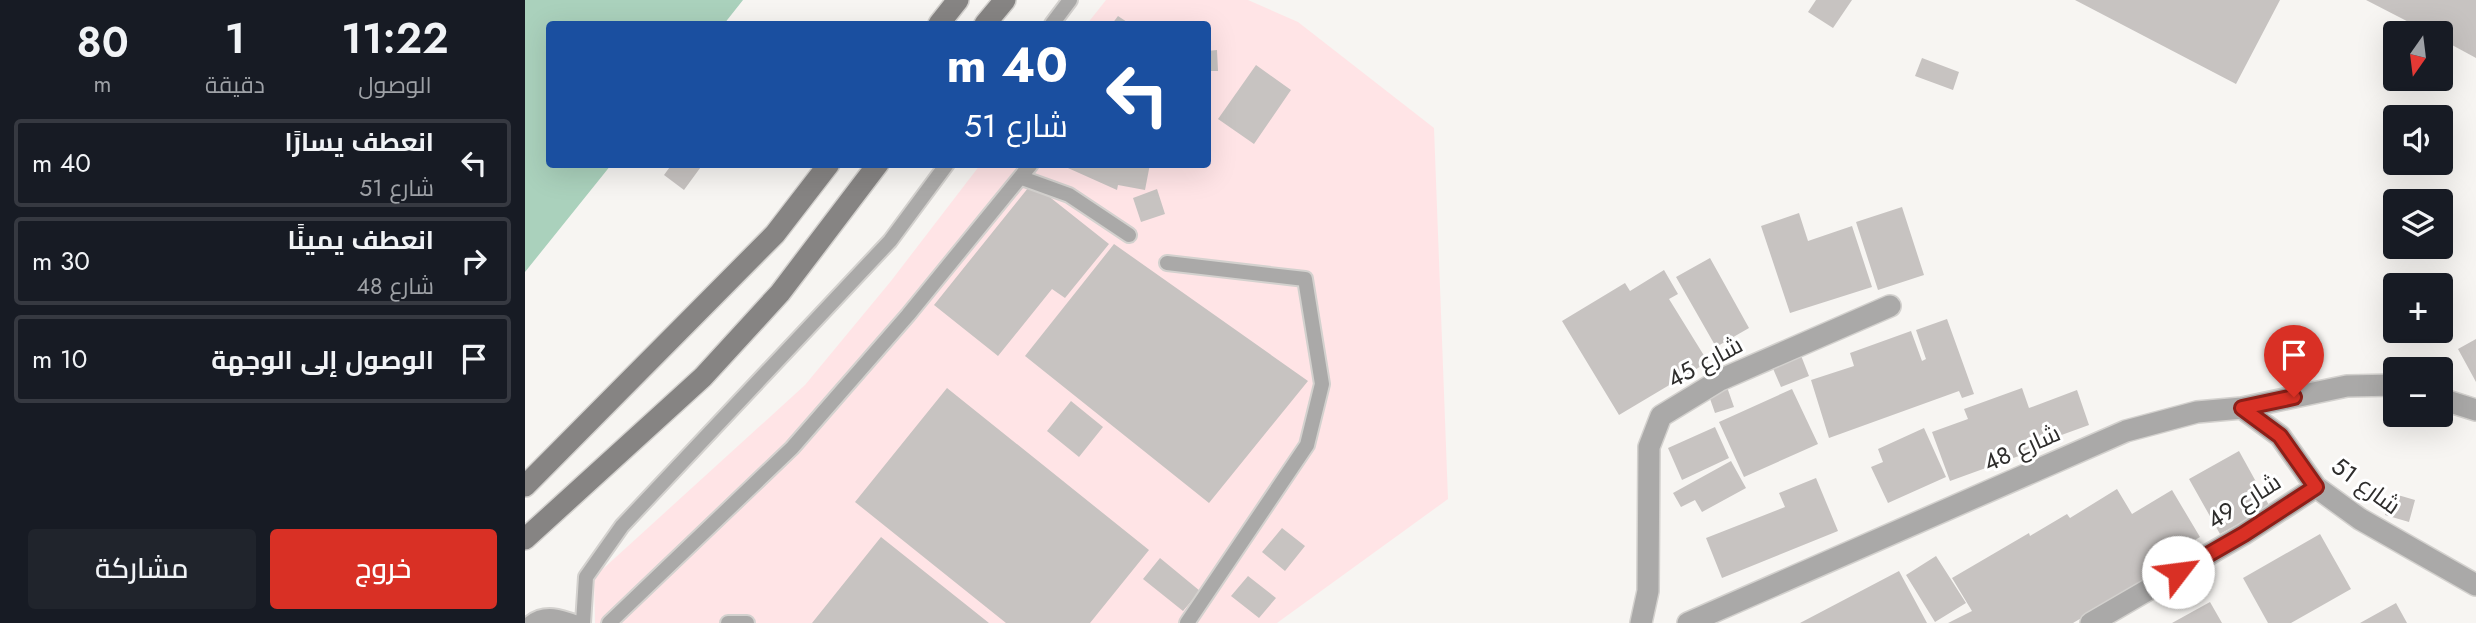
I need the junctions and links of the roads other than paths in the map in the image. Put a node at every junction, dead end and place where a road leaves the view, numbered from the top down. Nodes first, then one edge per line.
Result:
1 (958, 0) edge
2 (1005, 0) edge
3 (1070, 0) edge
4 (941, 21) edge
5 (988, 21) edge
6 (1054, 21) edge
7 (826, 168) edge
8 (875, 168) edge
9 (944, 168) edge
10 (1028, 168) edge
11 (1022, 178) junction
12 (1129, 235) dead end
13 (1167, 263) dead end
14 (1890, 306) dead end
15 (2383, 385) edge
16 (2453, 403) edge
17 (2242, 408) junction
18 (2476, 410) edge
19 (525, 486) edge
20 (2316, 487) junction
21 (525, 539) edge
22 (2476, 585) edge
23 (530, 623) edge
24 (577, 623) edge
25 (583, 623) edge
26 (609, 623) edge
27 (728, 623) edge
28 (747, 623) edge
29 (1187, 623) edge
30 (1641, 623) edge
31 (1688, 623) edge
32 (2091, 623) edge

1 - 4 main road
2 - 5 main road
3 - 6 lane
7 - 19 main road
8 - 21 main road
9 - 25 lane
10 - 11 lane
11 - 12 lane
11 - 26 lane
13 - 29 lane
14 - 30 street, شارع 45
15 - 17 street, شارع 48
16 - 18 street
17 - 20 street, شارع 51
17 - 31 street, شارع 48
20 - 22 street, شارع 51
20 - 32 street, شارع 49
23 - 24 lane
27 - 28 lane

